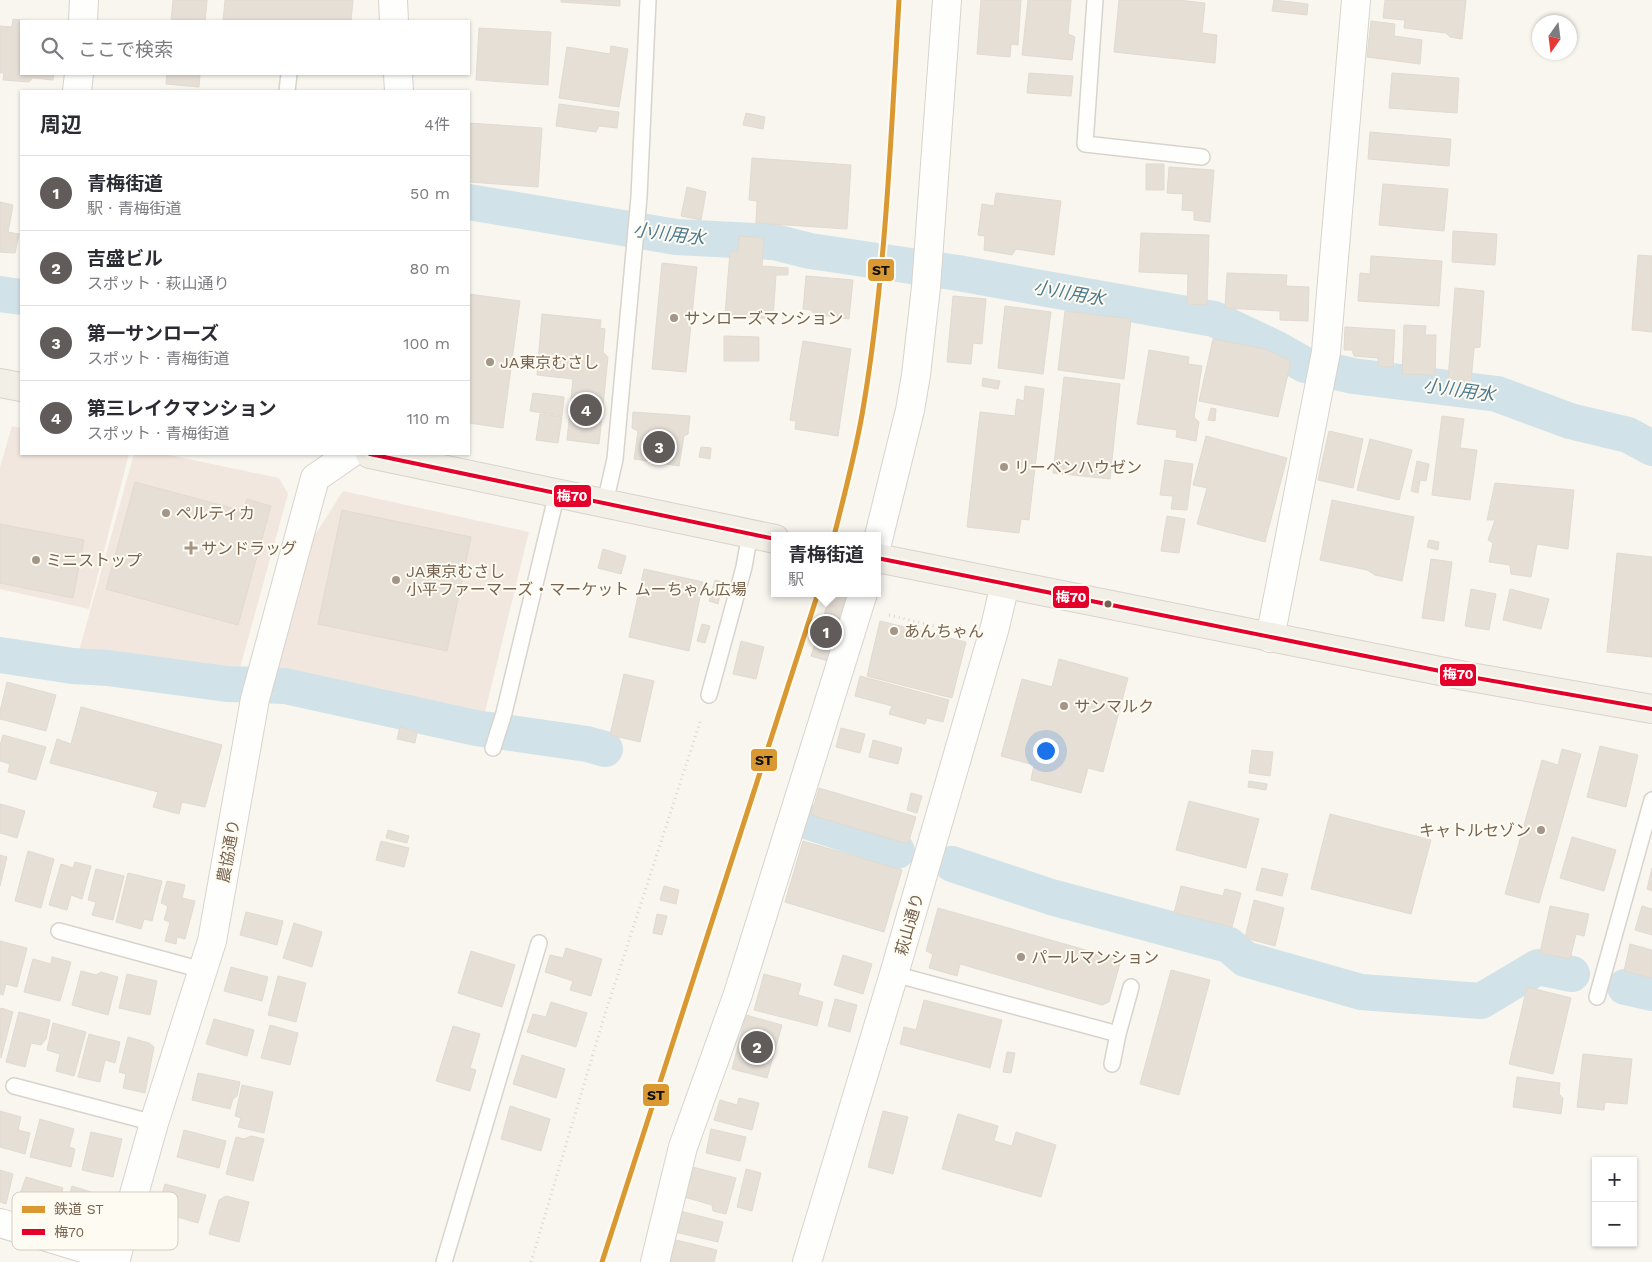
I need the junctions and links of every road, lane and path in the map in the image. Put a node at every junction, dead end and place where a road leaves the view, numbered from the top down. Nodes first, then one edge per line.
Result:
1 (84, 0) edge
2 (393, 0) edge
3 (648, 0) edge
4 (947, 0) edge
5 (1095, 0) edge
6 (1356, 0) edge
7 (83, 20) edge
8 (394, 20) edge
9 (79, 75) edge
10 (289, 75) edge
11 (398, 75) edge
12 (77, 90) edge
13 (288, 90) edge
14 (399, 90) edge
15 (1202, 156) dead end
16 (0, 383) edge
17 (20, 387) edge
18 (349, 455) edge
19 (375, 455) edge
20 (557, 493) junction
21 (605, 504) junction
22 (880, 532) edge
23 (762, 536) edge
24 (881, 559) edge
25 (1005, 584) junction
26 (861, 600) edge
27 (968, 620) dead end
28 (1270, 638) junction
29 (709, 695) joint
30 (1652, 709) edge
31 (493, 748) dead end
32 (1652, 800) edge
33 (59, 931) dead end
34 (540, 943) dead end
35 (202, 970) junction
36 (894, 974) junction
37 (1131, 987) dead end
38 (1597, 997) dead end
39 (1118, 1034) junction
40 (1112, 1064) dead end
41 (14, 1086) dead end
42 (154, 1123) junction
43 (134, 1192) edge
44 (0, 1223) edge
45 (12, 1227) edge
46 (84, 1250) edge
47 (115, 1260) edge
48 (444, 1262) edge
49 (530, 1262) edge
50 (655, 1262) edge
51 (807, 1262) edge

1 - 7 street
2 - 8 street
3 - 21 lane
4 - 22 street
5 - 15 lane
6 - 28 street
9 - 12 street
10 - 13 lane
11 - 14 street
16 - 17 main road
18 - 35 street, 農協通り
19 - 20 main road
20 - 21 main road
20 - 31 lane
21 - 23 main road
23 - 29 lane
24 - 25 main road
25 - 28 main road
25 - 36 street, 萩山通り
26 - 27 path
26 - 50 street
28 - 30 main road
29 - 49 path
32 - 38 lane
33 - 35 lane
34 - 48 lane
35 - 42 street, 農協通り
36 - 39 lane
36 - 51 street, 萩山通り
37 - 39 lane
39 - 40 lane
41 - 42 lane
42 - 43 street, 農協通り
44 - 45 street
46 - 47 street

